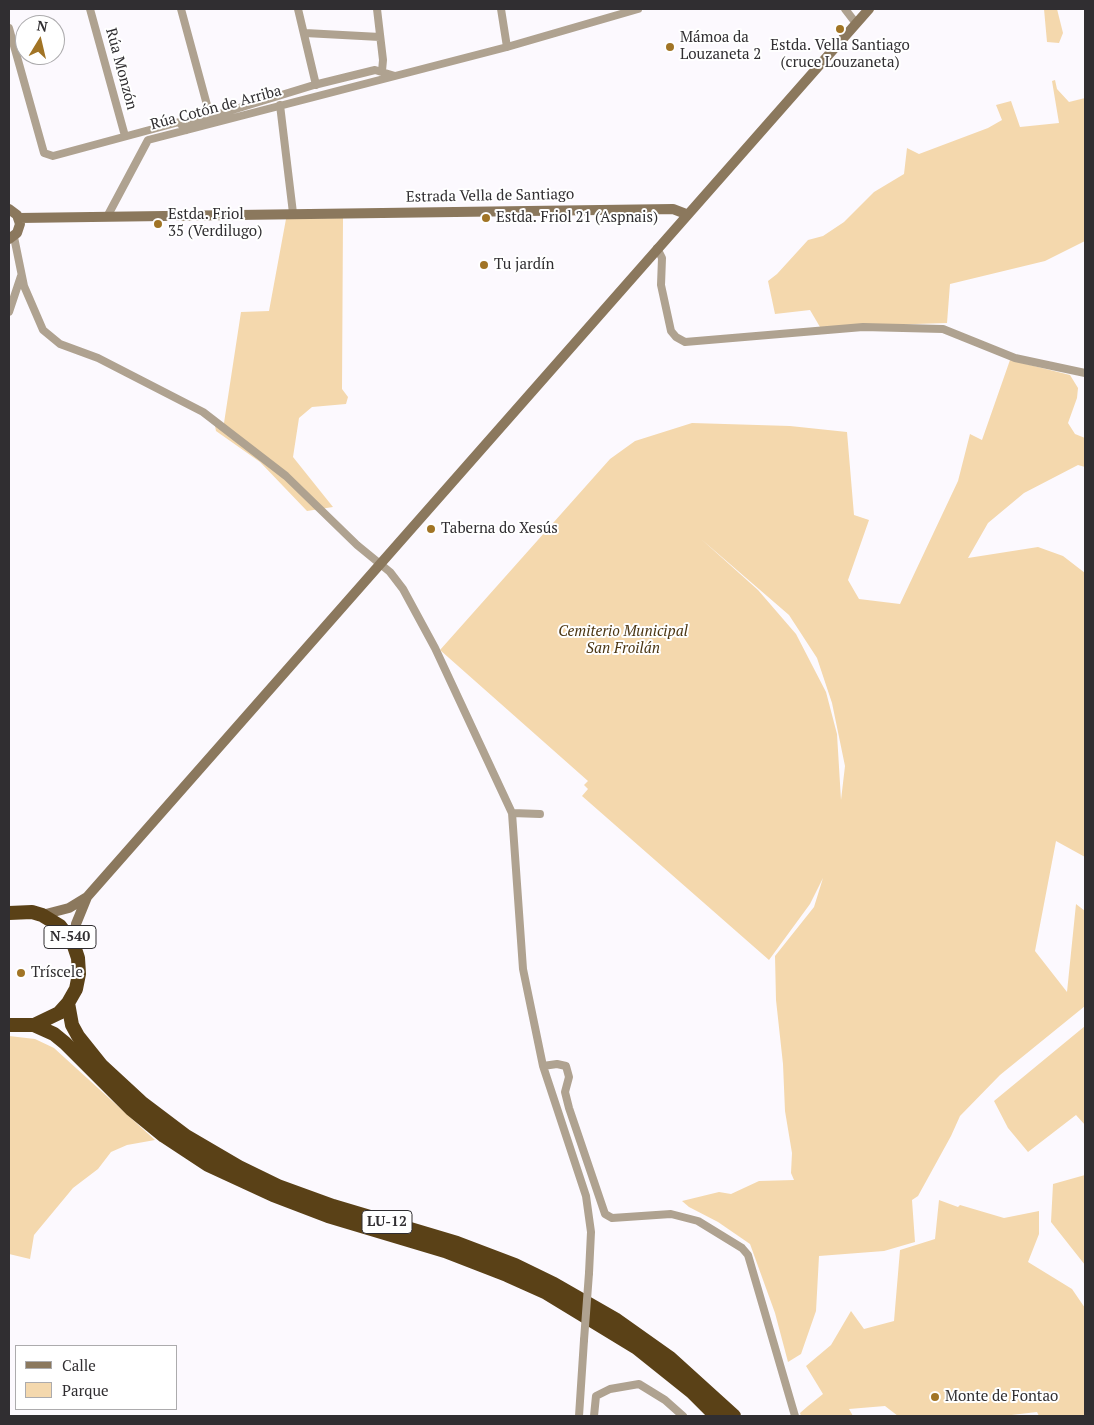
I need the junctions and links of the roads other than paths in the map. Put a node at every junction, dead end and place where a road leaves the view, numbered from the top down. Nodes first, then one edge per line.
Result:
1 (90, 9) edge
2 (181, 9) edge
3 (298, 9) edge
4 (377, 9) edge
5 (501, 9) edge
6 (638, 9) edge
7 (845, 9) edge
8 (869, 9) edge
9 (855, 22) junction
10 (9, 28) edge
11 (305, 33) junction
12 (380, 37) junction
13 (507, 47) junction
14 (381, 71) junction
15 (395, 76) junction
16 (378, 80) junction
17 (316, 85) junction
18 (317, 97) junction
19 (280, 105) junction
20 (210, 116) junction
21 (179, 122) junction
22 (186, 130) junction
23 (125, 136) junction
24 (9, 209) edge
25 (293, 214) junction
26 (686, 214) junction
27 (108, 215) junction
28 (19, 218) junction
29 (11, 238) edge
30 (657, 248) junction
31 (21, 276) junction
32 (9, 312) edge
33 (1085, 373) edge
34 (381, 564) junction
35 (512, 813) junction
36 (540, 814) dead end
37 (87, 897) junction
38 (13, 910) edge
39 (42, 915) junction
40 (73, 942) junction
41 (68, 1003) junction
42 (9, 1025) edge
43 (34, 1026) junction
44 (543, 1066) junction
45 (579, 1416) edge
46 (594, 1416) edge
47 (683, 1416) edge
48 (716, 1416) edge
49 (734, 1416) edge
50 (795, 1416) edge

1 - 23 street, Rúa Monzón
2 - 20 street
3 - 11 street
4 - 12 street
5 - 13 street
6 - 13 street, Rúa Cotón de Arriba
7 - 9 street
8 - 9 street
9 - 26 street
10 - 23 street
11 - 12 street
11 - 17 street
12 - 14 street
13 - 15 street, Rúa Cotón de Arriba
14 - 15 street
14 - 16 street
14 - 17 street
15 - 16 street, Rúa Cotón de Arriba
16 - 18 street, Rúa Cotón de Arriba
17 - 18 street
17 - 20 street
18 - 19 street, Rúa Cotón de Arriba
19 - 22 street, Rúa Cotón de Arriba
19 - 25 street
20 - 21 street
20 - 22 street
21 - 22 street
21 - 23 street
22 - 27 street, Rúa Cotón de Arriba
24 - 28 street
25 - 26 street, Estrada Vella de Santiago
25 - 27 street, Estrada Vella de Santiago
26 - 30 street
27 - 28 street, Estrada Vella de Santiago
28 - 29 street
29 - 31 street
30 - 33 street
30 - 34 street
31 - 32 street
31 - 34 street
34 - 35 street
34 - 37 street
35 - 36 street
35 - 44 street
37 - 39 street
37 - 40 street
38 - 39 highway, N-540
39 - 40 highway, N-540
40 - 41 highway, N-540
41 - 43 highway, N-540
41 - 49 highway, LU-12
42 - 43 highway, N-540
43 - 48 highway, LU-12
44 - 45 street, bridge
44 - 50 street
46 - 47 street

